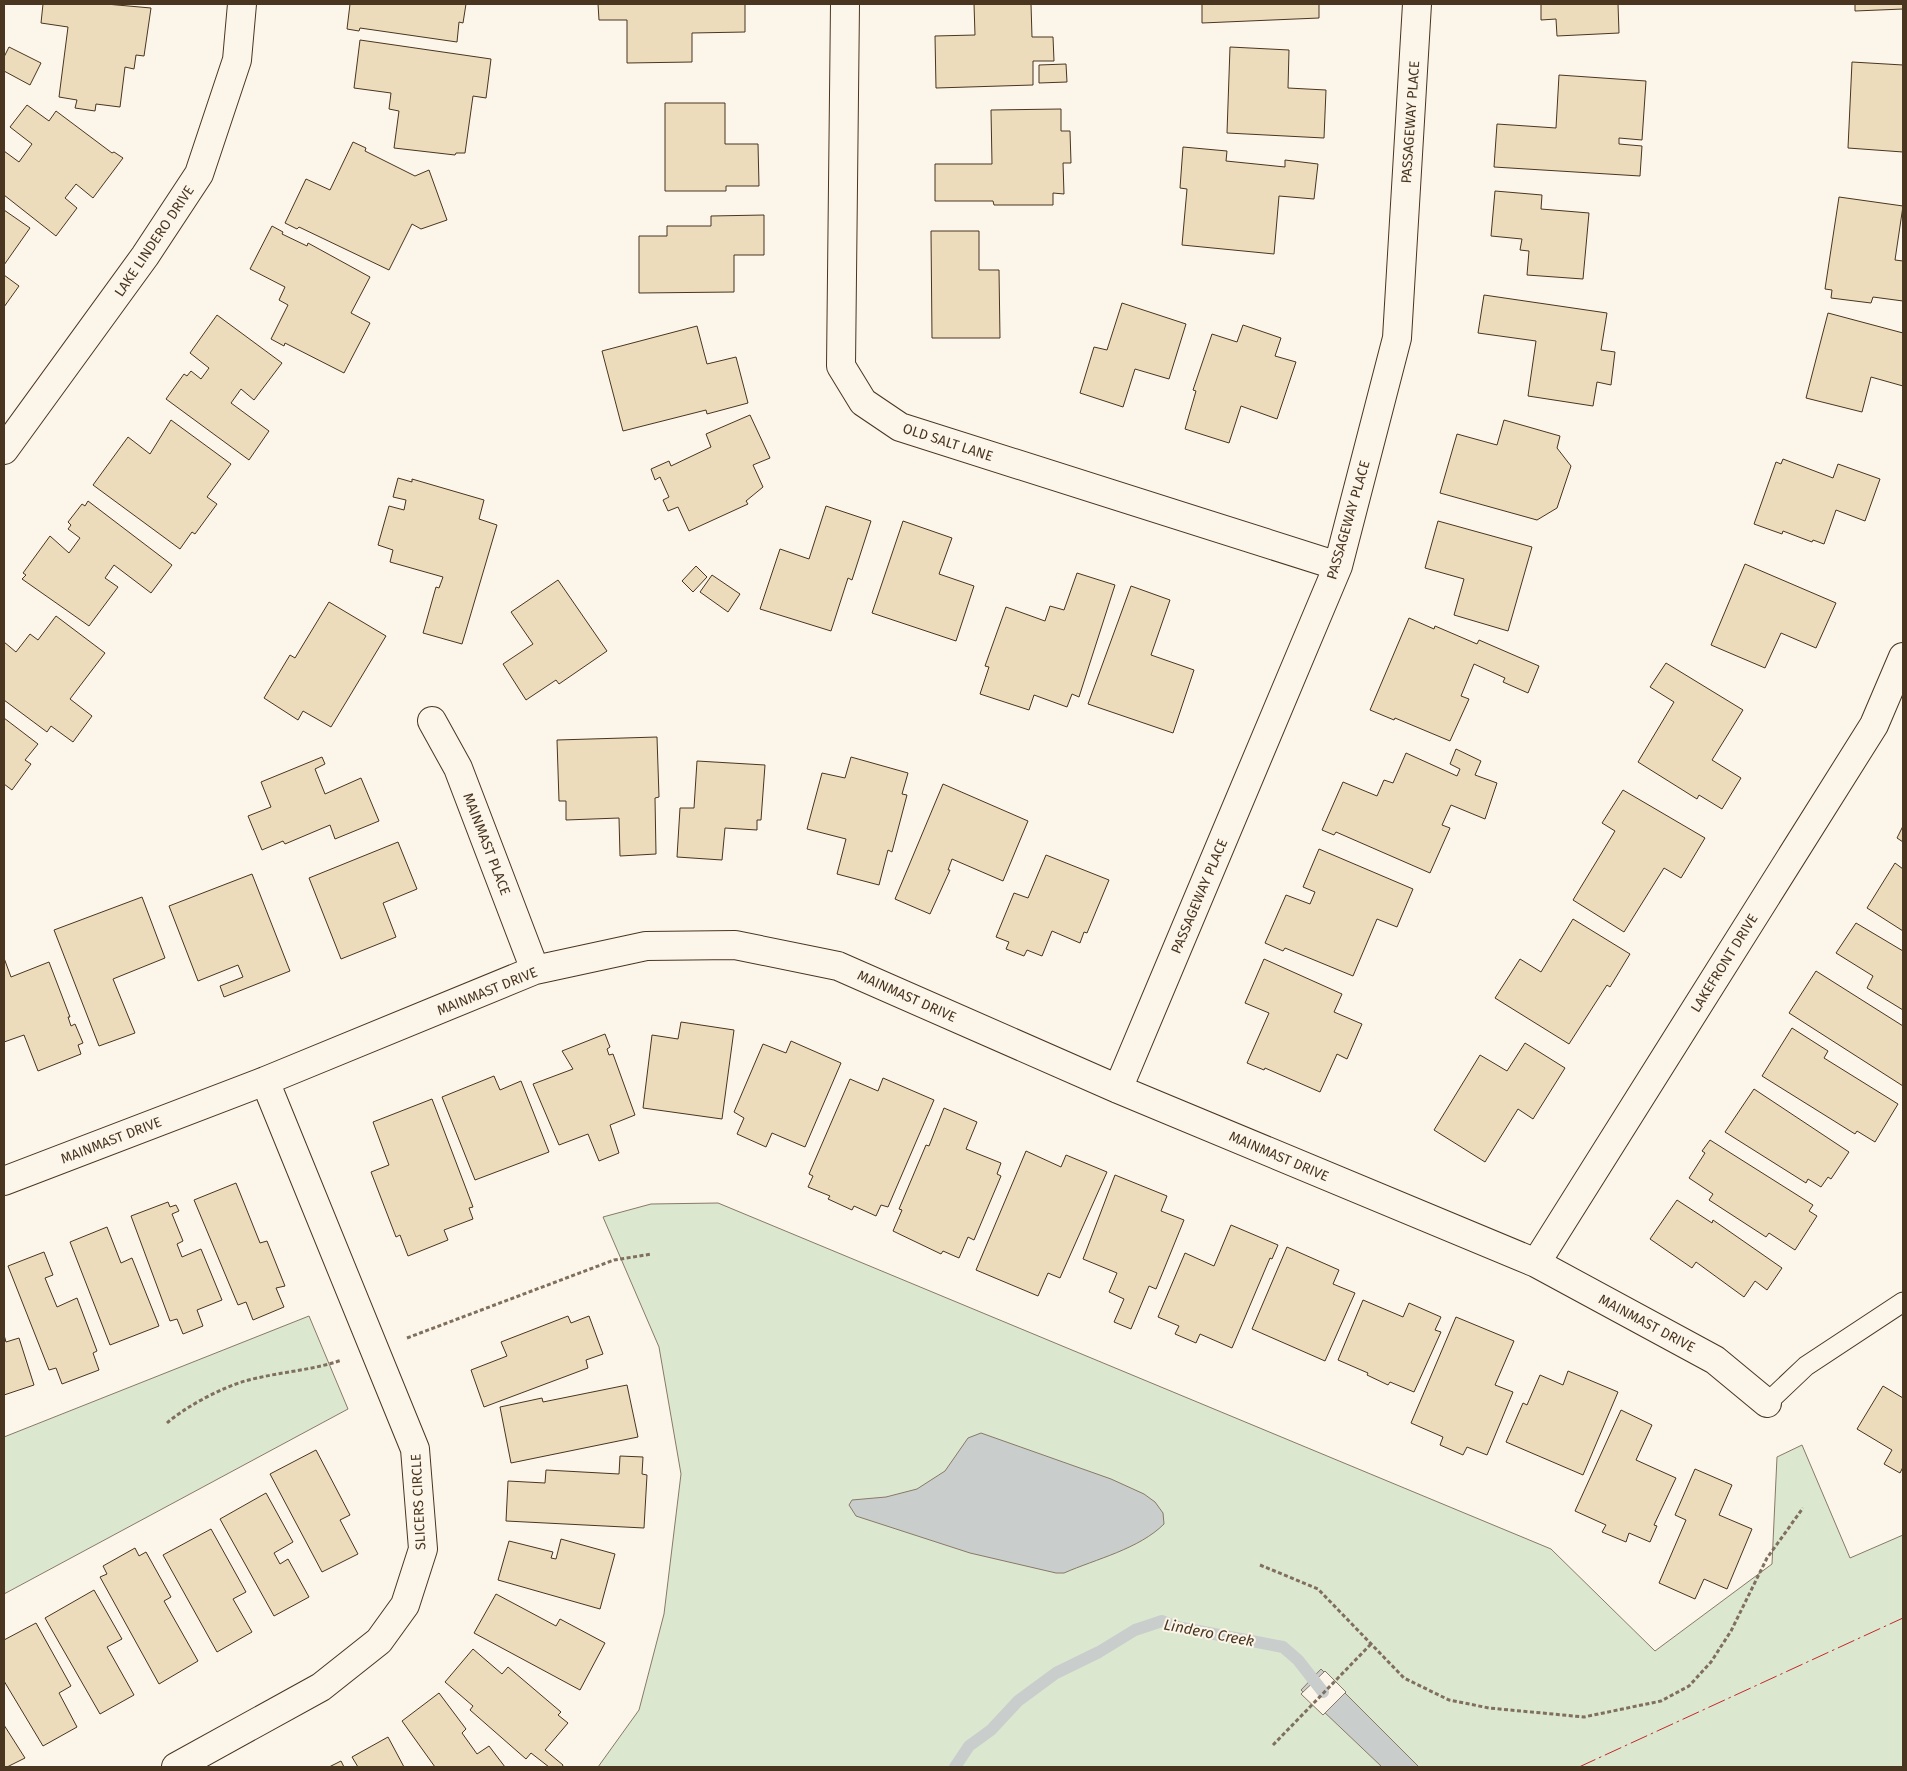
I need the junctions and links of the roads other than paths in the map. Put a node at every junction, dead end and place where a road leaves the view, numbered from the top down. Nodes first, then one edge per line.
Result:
1 (242, 4) edge
2 (845, 4) edge
3 (1417, 4) edge
4 (4, 450) edge
5 (1338, 566) junction
6 (1903, 657) edge
7 (432, 721) dead end
8 (535, 970) junction
9 (265, 1081) junction
10 (1118, 1089) junction
11 (4, 1181) edge
12 (1536, 1263) junction
13 (1903, 1302) edge
14 (1767, 1403) joint
15 (176, 1767) edge

1 - 4 street, LAKE LINDERO DRIVE
2 - 5 street, OLD SALT LANE
3 - 5 street, PASSAGEWAY PLACE
5 - 10 street, PASSAGEWAY PLACE
6 - 12 street, LAKEFRONT DRIVE
7 - 8 street, MAINMAST PLACE
8 - 9 street, MAINMAST DRIVE
8 - 10 street, MAINMAST DRIVE
9 - 11 street, MAINMAST DRIVE
9 - 15 street, SLICERS CIRCLE
10 - 12 street, MAINMAST DRIVE
12 - 14 street, MAINMAST DRIVE
13 - 14 lane

